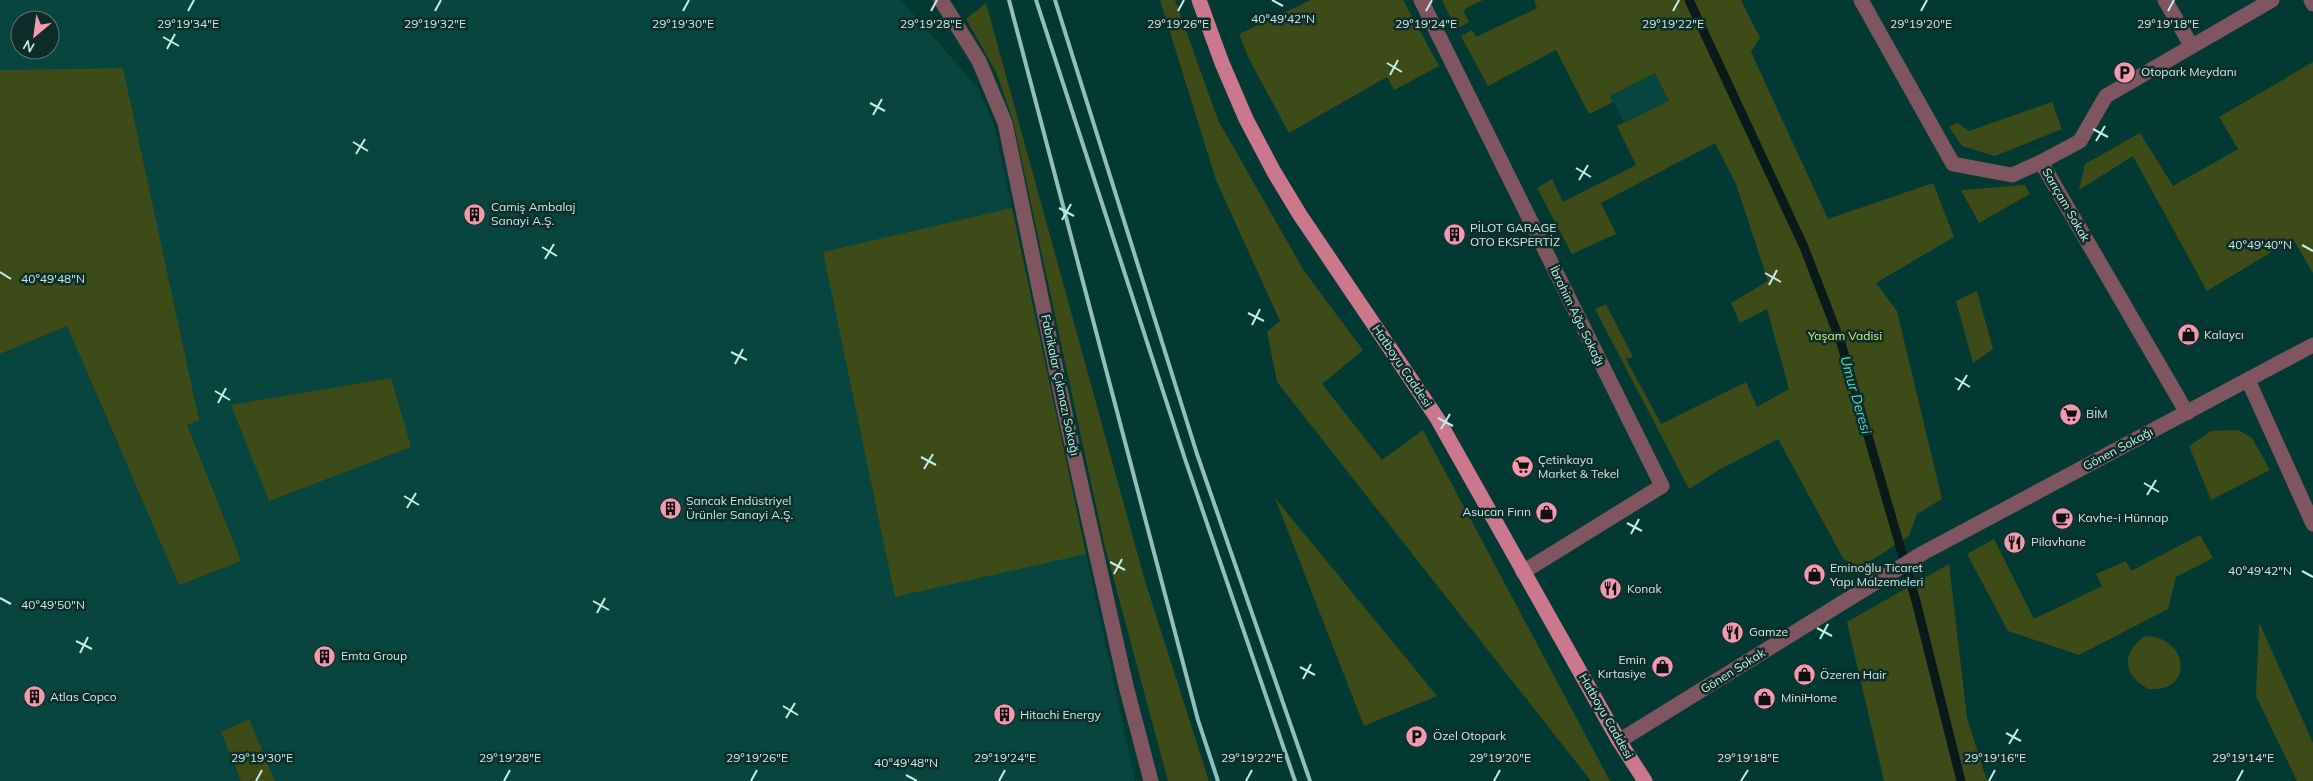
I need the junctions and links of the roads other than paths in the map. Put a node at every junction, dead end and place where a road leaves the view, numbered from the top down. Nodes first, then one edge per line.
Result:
1 (941, 0) edge
2 (1199, 0) edge
3 (1421, 0) edge
4 (2165, 0) edge
5 (2272, 0) edge
6 (2311, 0) edge
7 (1865, 1) edge
8 (2313, 4) edge
9 (2190, 45) junction
10 (2041, 162) junction
11 (2313, 345) edge
12 (2248, 380) junction
13 (2188, 413) junction
14 (2313, 524) edge
15 (1923, 553) joint
16 (1523, 572) junction
17 (1619, 741) junction
18 (1150, 781) edge
19 (1645, 781) edge

1 - 18 street, Fabrikalar Çıkmazı Sokağı
2 - 16 main road, Hatboyu Caddesi
3 - 16 street, İbrahim Ağa Sokağı
4 - 9 street
5 - 9 street
6 - 8 street
7 - 10 street, Sarıçam Sokak
9 - 10 street
10 - 13 street, Sarıçam Sokak
11 - 12 street, Gönen Sokağı
12 - 13 street, Gönen Sokağı
12 - 14 street
13 - 15 street, Gönen Sokağı
15 - 17 street, Gönen Sokak
16 - 17 main road, Hatboyu Caddesi
17 - 19 main road, Hatboyu Caddesi

